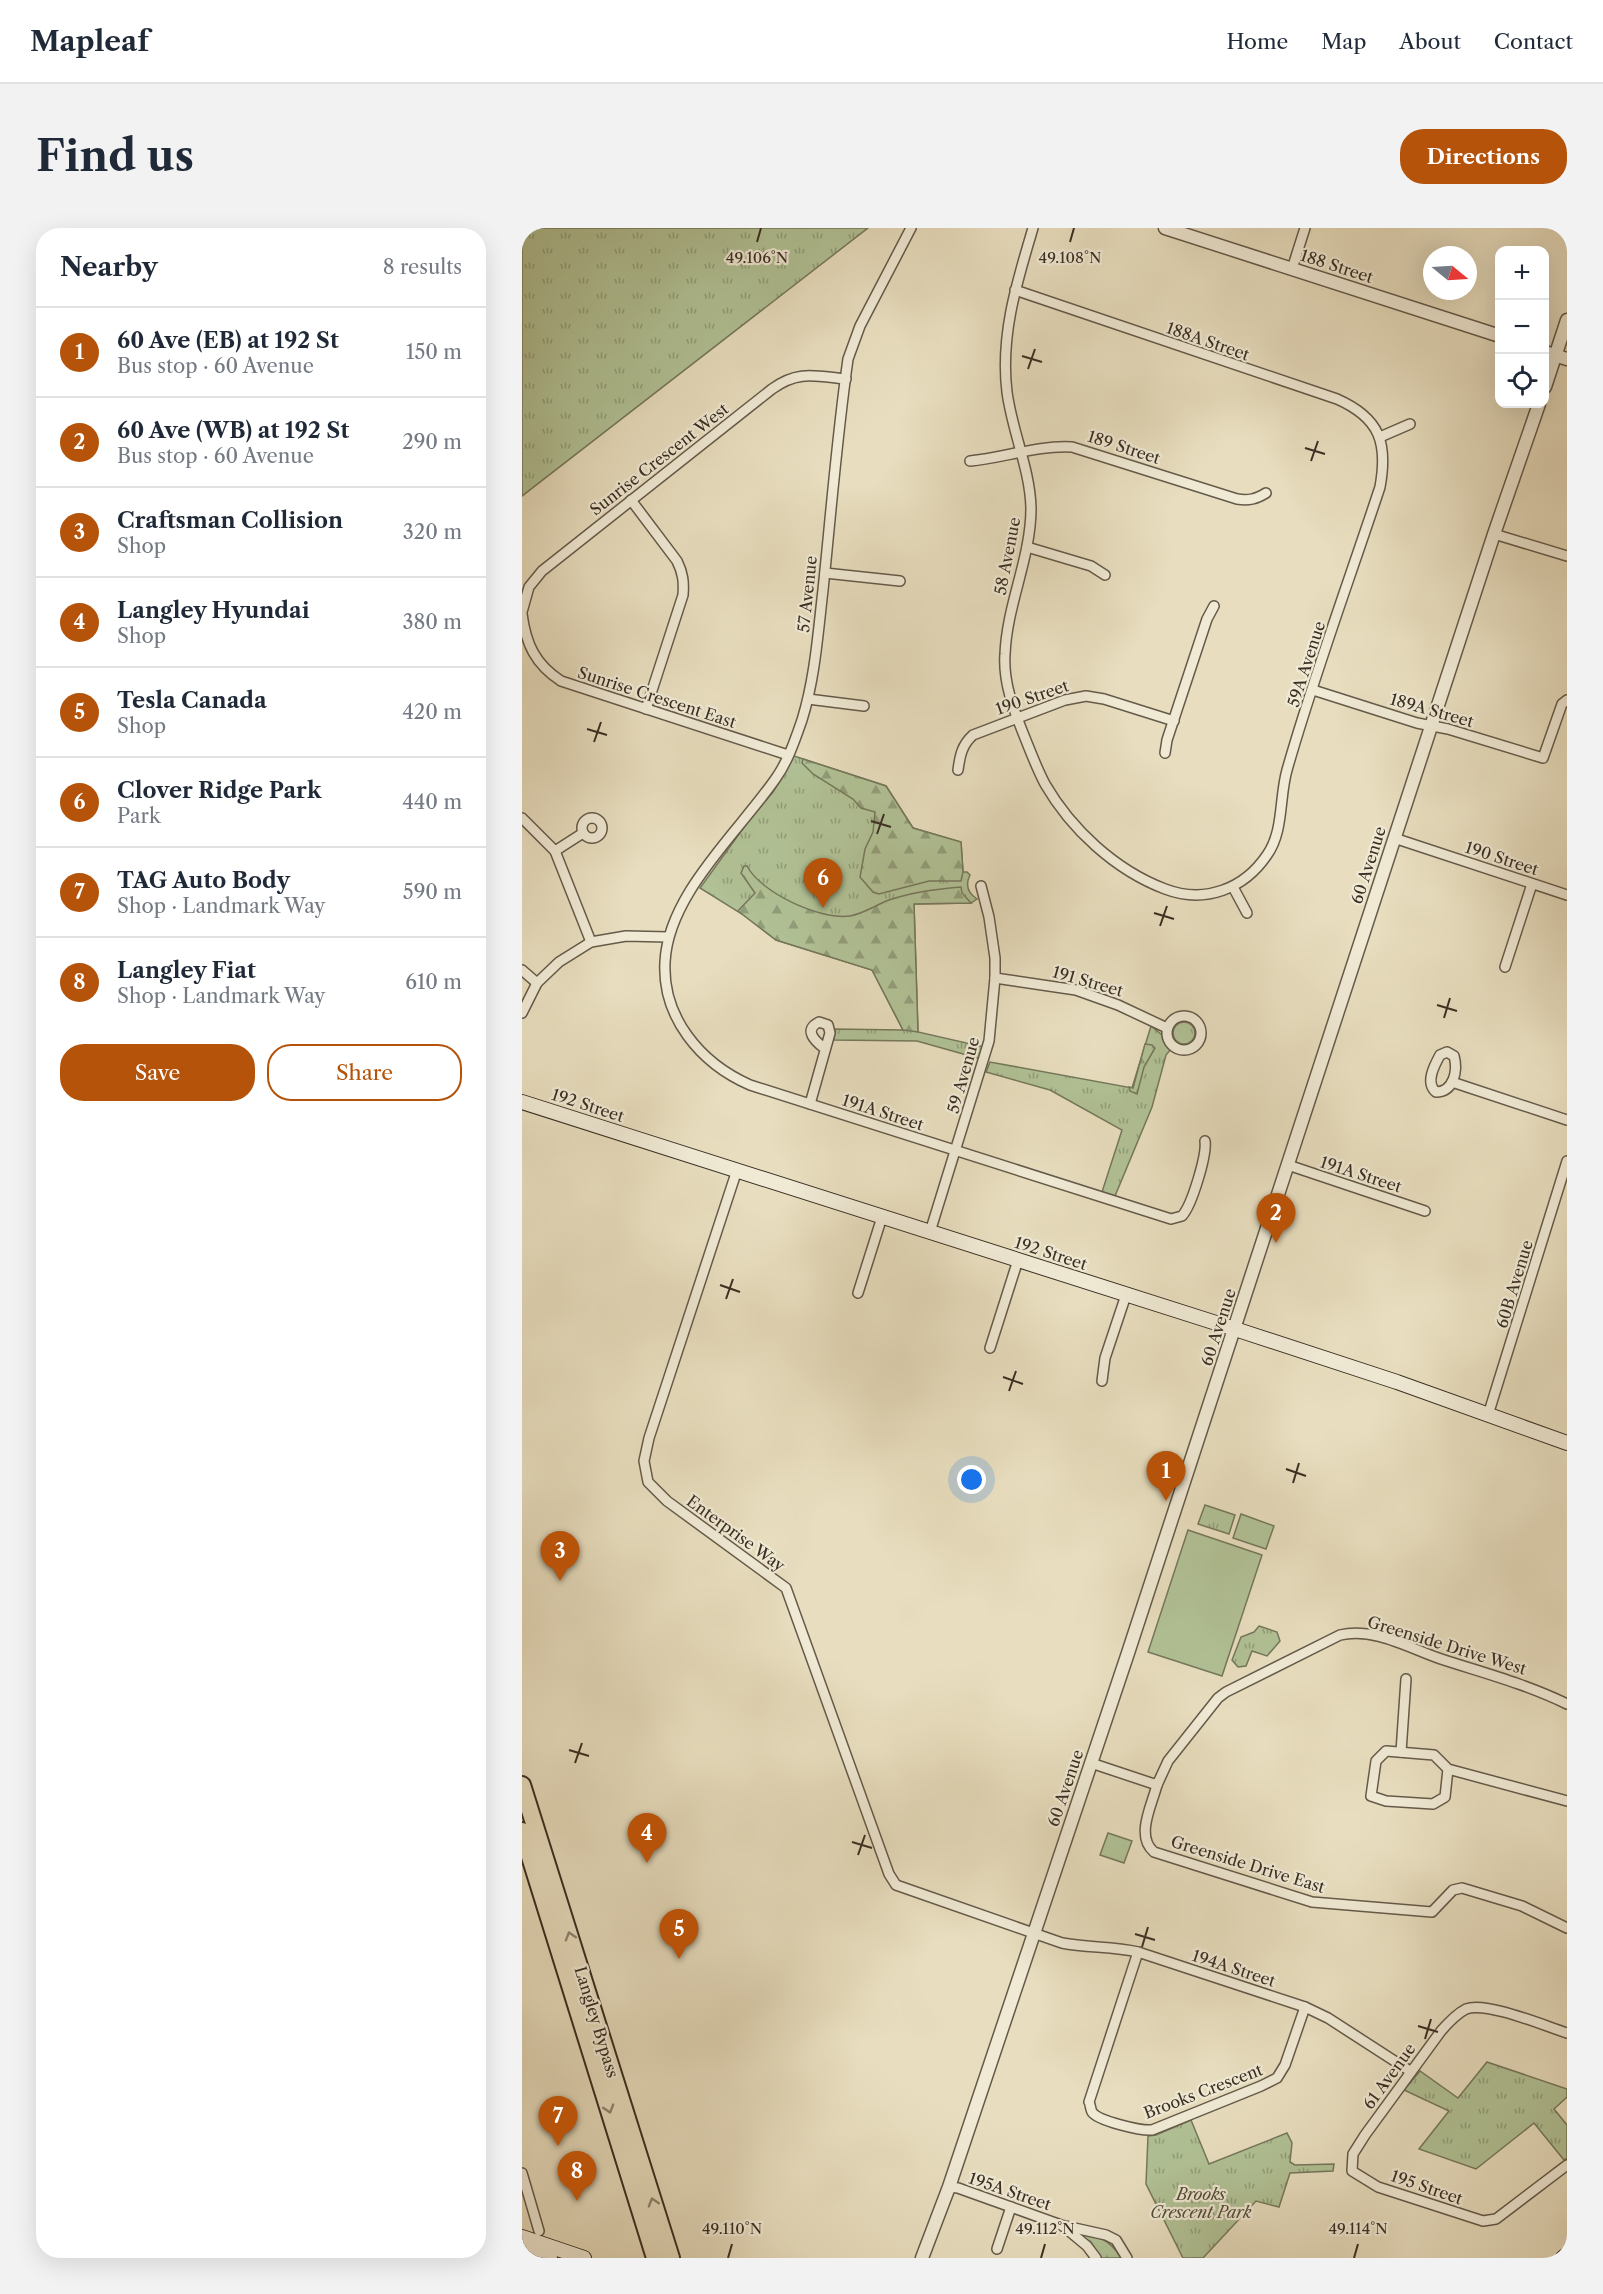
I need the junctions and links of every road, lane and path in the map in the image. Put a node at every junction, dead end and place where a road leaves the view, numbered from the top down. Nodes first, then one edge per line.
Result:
1 (911, 228) edge
2 (1033, 228) edge
3 (1165, 228) edge
4 (1305, 228) edge
5 (1181, 231) edge
6 (1292, 269) junction
7 (1015, 290) junction
8 (1567, 320) edge
9 (1495, 334) edge
10 (1556, 355) edge
11 (1549, 375) edge
12 (846, 379) junction
13 (1538, 408) edge
14 (1410, 424) dead end
15 (1380, 437) junction
16 (1020, 452) junction
17 (969, 461) dead end
18 (1266, 493) dead end
19 (631, 500) junction
20 (1494, 534) junction
21 (1027, 547) junction
22 (1567, 556) edge
23 (825, 573) junction
24 (1105, 575) dead end
25 (900, 581) dead end
26 (1214, 606) dead end
27 (522, 613) edge
28 (1313, 690) junction
29 (808, 699) junction
30 (1567, 700) edge
31 (864, 706) dead end
32 (646, 709) junction
33 (1017, 717) junction
34 (1174, 721) junction
35 (1431, 726) junction
36 (1166, 753) dead end
37 (788, 755) junction
38 (958, 770) dead end
39 (522, 818) edge
40 (583, 833) dead end
41 (1394, 838) junction
42 (555, 850) junction
43 (1532, 884) junction
44 (981, 886) dead end
45 (1233, 887) junction
46 (1567, 895) edge
47 (1247, 913) dead end
48 (668, 937) junction
49 (591, 942) junction
50 (1505, 967) dead end
51 (522, 970) edge
52 (995, 978) junction
53 (537, 983) junction
54 (522, 1013) edge
55 (1167, 1028) dead end
56 (824, 1048) dead end
57 (1452, 1082) dead end
58 (522, 1102) edge
59 (810, 1104) junction
60 (1567, 1120) edge
61 (1205, 1141) dead end
62 (956, 1152) junction
63 (1567, 1161) edge
64 (1288, 1165) junction
65 (737, 1170) junction
66 (1425, 1210) dead end
67 (882, 1216) junction
68 (930, 1232) junction
69 (1018, 1260) junction
70 (858, 1293) dead end
71 (1126, 1294) junction
72 (1234, 1329) junction
73 (990, 1348) dead end
74 (1102, 1381) dead end
75 (1488, 1415) junction
76 (1567, 1443) edge
77 (1406, 1679) dead end
78 (1567, 1704) edge
79 (1401, 1752) junction
80 (1091, 1763) junction
81 (1448, 1769) junction
82 (522, 1785) edge
83 (1157, 1785) junction
84 (1567, 1801) edge
85 (528, 1839) edge
86 (528, 1869) edge
87 (1567, 1928) edge
88 (1034, 1934) junction
89 (1138, 1952) junction
90 (1305, 2007) junction
91 (1567, 2033) edge
92 (1410, 2071) junction
93 (1567, 2165) edge
94 (1352, 2171) joint
95 (522, 2173) edge
96 (949, 2187) junction
97 (1011, 2207) junction
98 (1061, 2225) junction
99 (539, 2231) dead end
100 (522, 2237) edge
101 (522, 2249) edge
102 (997, 2249) dead end
103 (550, 2258) edge
104 (584, 2258) edge
105 (655, 2258) edge
106 (671, 2258) edge
107 (922, 2258) edge
108 (1096, 2258) edge
109 (1127, 2258) edge

1 - 12 street, 57 Avenue
2 - 7 street, 58 Avenue
3 - 5 street, 188 Street
4 - 6 street
5 - 6 street, 188 Street
6 - 9 street, 188 Street
7 - 15 street, 188A Street
7 - 16 street, 58 Avenue
8 - 10 street
10 - 11 street
12 - 19 street, Sunrise Crescent West
12 - 23 street, 57 Avenue
13 - 20 street, 60 Avenue
14 - 15 street
15 - 28 street, 59A Avenue
16 - 17 street, 189 Street
16 - 18 street, 189 Street
16 - 21 street, 58 Avenue
19 - 27 street, Sunrise Crescent West
19 - 32 street
20 - 22 street
20 - 35 street, 60 Avenue
21 - 24 street
21 - 33 street, 58 Avenue
23 - 25 street
23 - 29 street, 57 Avenue
26 - 34 street
27 - 32 street, Sunrise Crescent East
28 - 35 street, 189A Street
28 - 45 street, 59A Avenue
29 - 31 street
29 - 37 street, 57 Avenue
30 - 35 street, 189A Street
32 - 37 street, Sunrise Crescent East
33 - 34 street, 190 Street
33 - 38 street, 190 Street
33 - 45 street, 58 Avenue
34 - 36 street
35 - 41 street, 60 Avenue
37 - 48 street, 57 Avenue
39 - 42 street
40 - 42 street
41 - 43 street, 190 Street
41 - 64 street, 60 Avenue
42 - 49 street
43 - 46 street, 190 Street
43 - 50 street
44 - 52 street, 59 Avenue
45 - 47 street
48 - 49 street
48 - 59 street, 191A Street
49 - 53 street
51 - 53 street
52 - 55 street, 191 Street
52 - 62 street, 59 Avenue
53 - 54 street
56 - 59 street
57 - 60 street
58 - 65 main road, 192 Street
59 - 62 street, 191A Street
61 - 62 street, 191A Street
62 - 68 street, 59 Avenue
63 - 75 street, 60B Avenue
64 - 66 street, 191A Street
64 - 72 street, 60 Avenue
65 - 67 main road, 192 Street
65 - 88 street, Enterprise Way
67 - 68 main road, 192 Street
67 - 70 street
68 - 69 main road, 192 Street
69 - 71 main road, 192 Street
69 - 73 street
71 - 72 main road, 192 Street
71 - 74 street
72 - 75 main road, 192 Street
72 - 80 street, 60 Avenue
75 - 76 main road, 192 Street
77 - 79 street
78 - 83 street, Greenside Drive West
79 - 81 street
79 - 81 street
80 - 83 street
80 - 88 street, 60 Avenue
81 - 84 street
82 - 85 highway, Langley Bypass
83 - 87 street, Greenside Drive East
85 - 86 highway, Langley Bypass
106 -> 85 highway, Langley Bypass
86 -> 105 highway, Langley Bypass
88 - 89 street, 194A Street
88 - 96 street, 60 Avenue
89 - 90 street, 194A Street
89 - 90 street, Brooks Crescent
90 - 92 street, 194A Street
91 - 92 street, 61 Avenue
92 - 94 street, 61 Avenue
93 - 94 street, 195 Street
95 - 99 street
96 - 97 street, 195A Street
96 - 107 street, 60 Avenue
97 - 98 street, 195A Street
97 - 102 street
98 - 108 street, 195A Street
98 - 109 street, 195A Street
100 - 104 main road
101 - 103 main road

